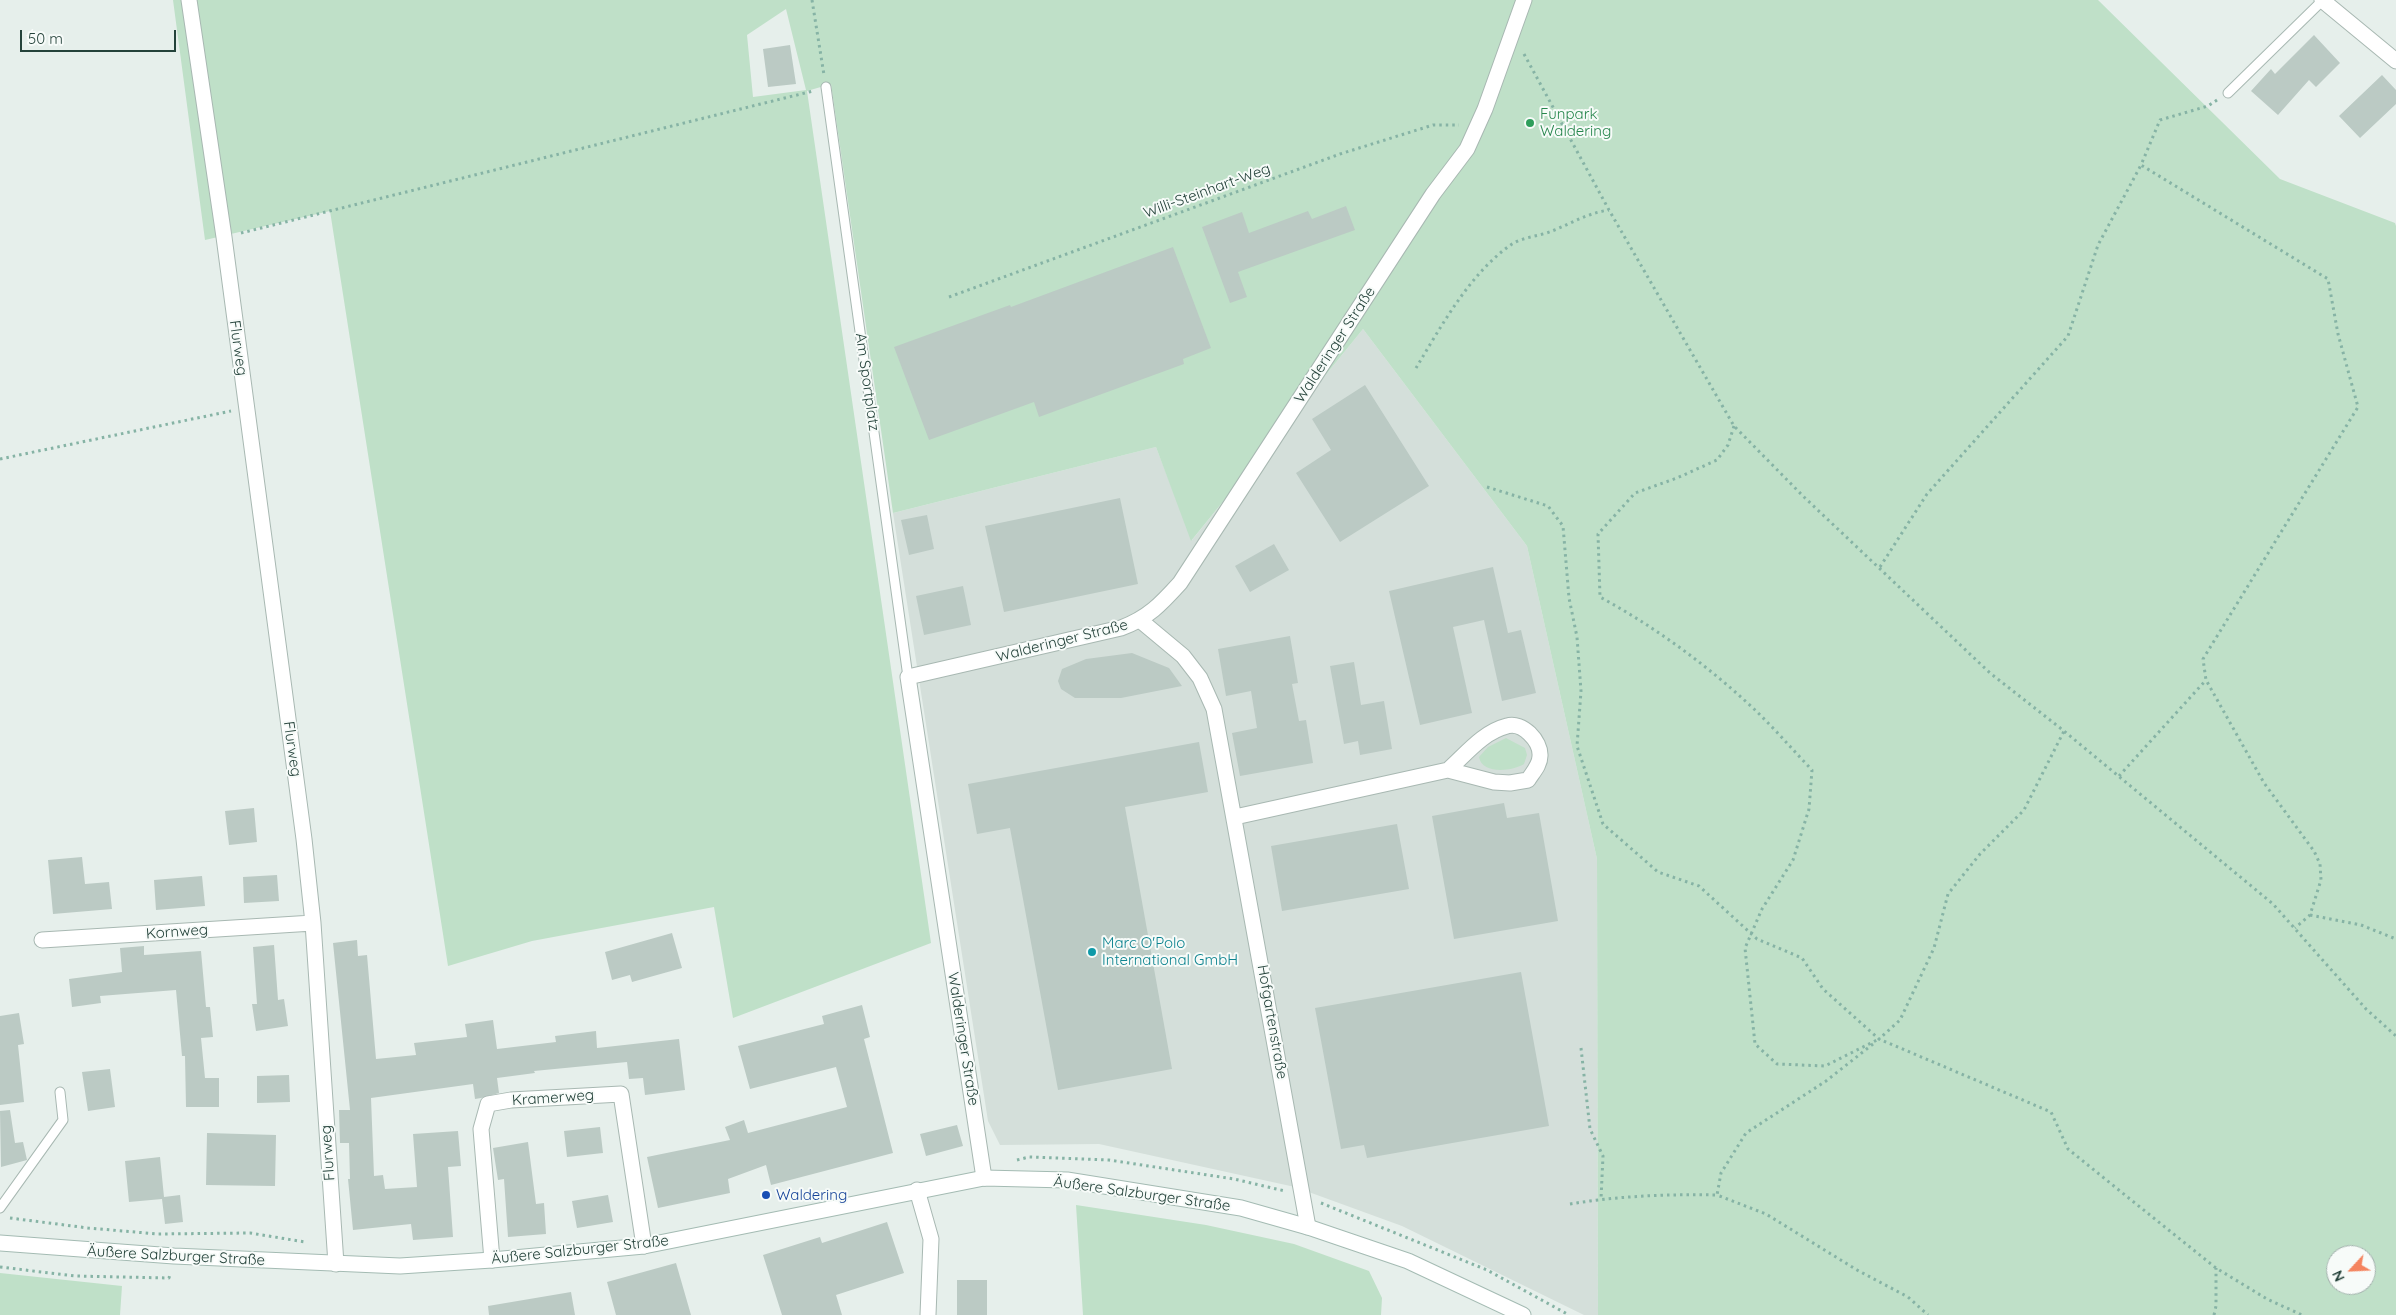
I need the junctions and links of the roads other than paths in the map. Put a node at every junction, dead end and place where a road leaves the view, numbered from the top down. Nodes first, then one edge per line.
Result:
1 (189, 0) edge
2 (1524, 0) edge
3 (2323, 0) edge
4 (2396, 62) edge
5 (826, 87) road end
6 (2228, 93) road end
7 (1141, 621) junction
8 (908, 677) junction
9 (1448, 770) junction
10 (1235, 817) junction
11 (313, 923) junction
12 (42, 940) dead end
13 (60, 1092) dead end
14 (984, 1178) junction
15 (917, 1190) junction
16 (0, 1208) edge
17 (1308, 1227) junction
18 (0, 1243) edge
19 (644, 1246) junction
20 (492, 1260) junction
21 (336, 1264) junction
22 (928, 1315) edge
23 (1523, 1315) edge

1 - 11 street, Flurweg
2 - 7 street, Walderinger Straße
3 - 4 street
3 - 6 lane
5 - 8 lane, Am Sportplatz
7 - 8 street, Walderinger Straße
7 - 10 street, Hofgartenstraße
8 - 14 street, Walderinger Straße
9 - 9 street
9 - 10 street
10 - 17 street, Hofgartenstraße
11 - 12 street, Kornweg
11 - 21 street, Flurweg
13 - 16 lane
14 - 15 street, Äußere Salzburger Straße
14 - 17 street, Äußere Salzburger Straße
15 - 19 street, Äußere Salzburger Straße
15 - 22 street
17 - 23 street, Äußere Salzburger Straße
18 - 21 street, Äußere Salzburger Straße
19 - 20 street, Äußere Salzburger Straße
19 - 20 street, Kramerweg
20 - 21 street, Äußere Salzburger Straße

